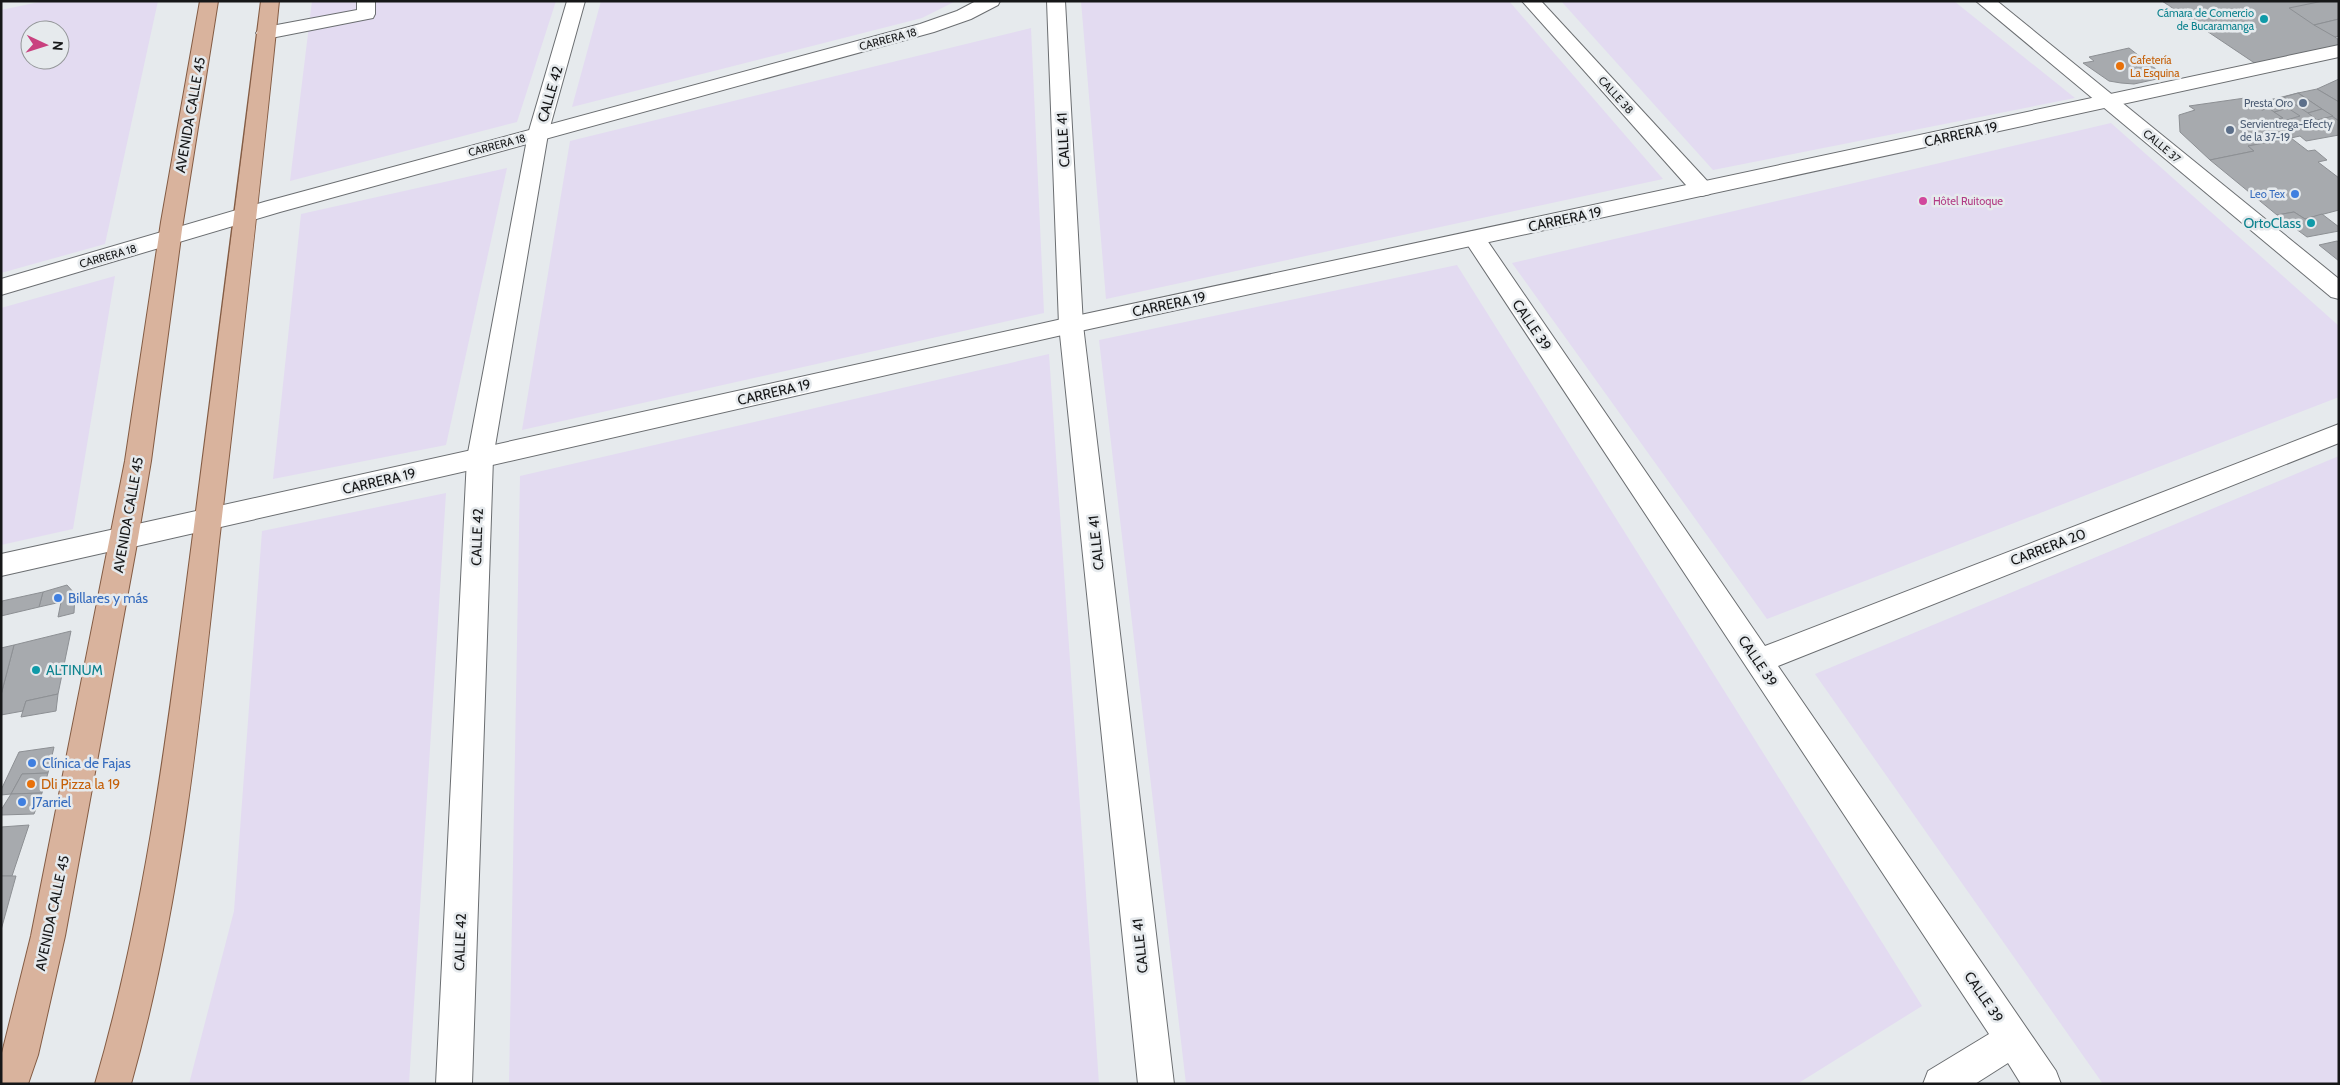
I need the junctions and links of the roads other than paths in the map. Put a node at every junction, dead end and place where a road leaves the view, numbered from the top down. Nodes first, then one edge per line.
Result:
1 (209, 1) edge
2 (270, 1) edge
3 (366, 1) edge
4 (576, 1) edge
5 (992, 1) edge
6 (1056, 1) edge
7 (1531, 1) edge
8 (1985, 1) edge
9 (266, 33) junction
10 (2339, 52) edge
11 (2109, 102) junction
12 (538, 134) junction
13 (1702, 189) junction
14 (246, 214) junction
15 (169, 238) junction
16 (1474, 238) junction
17 (1, 287) edge
18 (2339, 291) edge
19 (1071, 325) junction
20 (2339, 433) edge
21 (480, 458) junction
22 (208, 519) junction
23 (124, 538) junction
24 (1, 565) edge
25 (1758, 661) junction
26 (2013, 1040) junction
27 (10, 1084) edge
28 (112, 1084) edge
29 (454, 1084) edge
30 (1156, 1084) edge
31 (1941, 1084) edge
32 (2043, 1084) edge

1 - 15 main road, AVENIDA CALLE 45
2 - 9 main road
3 - 9 street
4 - 12 street, CALLE 42
5 - 12 street, CARRERA 18
6 - 19 street, CALLE 41
7 - 13 street, CALLE 38
8 - 11 street, CALLE 37
9 - 14 main road
10 - 11 street, CARRERA 19
11 - 13 street, CARRERA 19
11 - 18 street, CALLE 37
12 - 14 street, CARRERA 18
12 - 21 street, CALLE 42
13 - 16 street, CARRERA 19
14 - 15 street, CARRERA 18
14 - 22 main road
15 - 17 street, CARRERA 18
15 - 23 main road, AVENIDA CALLE 45
16 - 19 street, CARRERA 19
16 - 25 street, CALLE 39
19 - 21 street, CARRERA 19
19 - 30 street, CALLE 41
20 - 25 street, CARRERA 20
21 - 22 street, CARRERA 19
21 - 29 street, CALLE 42
22 - 23 street, CARRERA 19
22 - 28 main road
23 - 24 street, CARRERA 19
23 - 27 main road, AVENIDA CALLE 45
25 - 26 street, CALLE 39
26 - 31 street
26 - 32 street, CALLE 39

